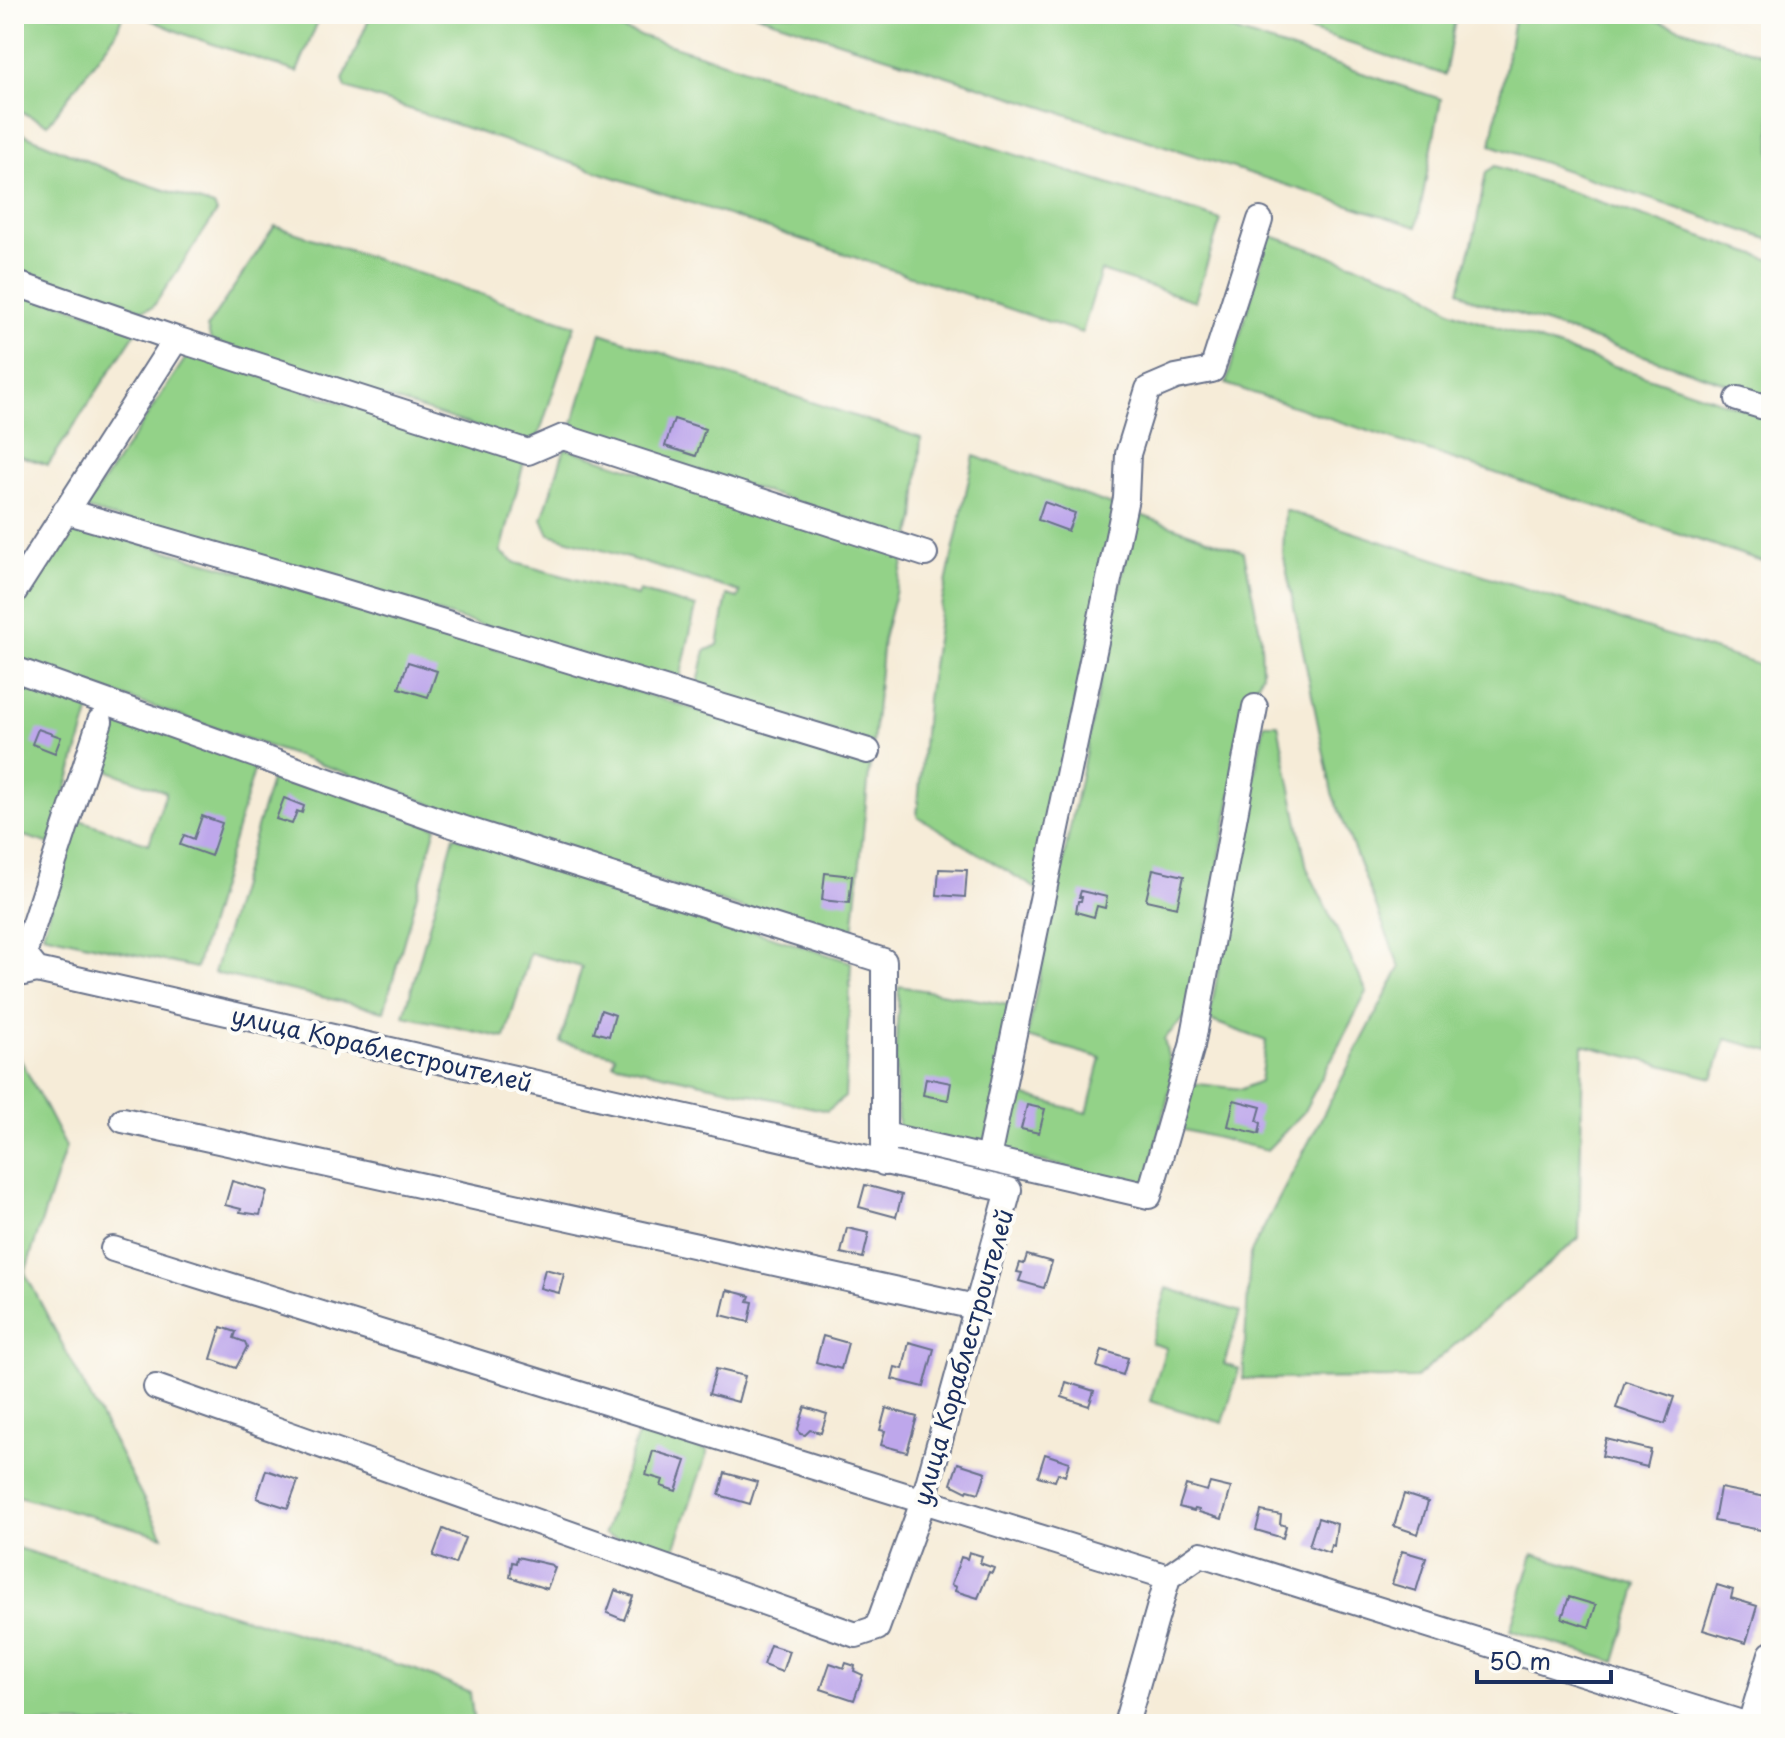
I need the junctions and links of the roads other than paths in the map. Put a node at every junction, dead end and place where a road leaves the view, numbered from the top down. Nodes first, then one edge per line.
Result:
1 (1260, 220) dead end
2 (14, 283) edge
3 (176, 339) junction
4 (1738, 399) dead end
5 (1771, 409) edge
6 (65, 511) junction
7 (925, 554) dead end
8 (14, 592) edge
9 (14, 669) edge
10 (1255, 707) dead end
11 (100, 721) dead end
12 (868, 751) dead end
13 (26, 972) edge
14 (123, 1120) dead end
15 (885, 1135) junction
16 (988, 1158) junction
17 (884, 1163) junction
18 (113, 1249) dead end
19 (975, 1307) junction
20 (156, 1387) dead end
21 (923, 1502) junction
22 (1168, 1577) junction
23 (1771, 1654) edge
24 (1126, 1724) edge
25 (1748, 1724) edge

1 - 16 street
2 - 3 street
3 - 6 street
3 - 7 street
4 - 5 street
6 - 8 street
6 - 12 street
9 - 15 street
10 - 16 street
11 - 13 street
13 - 17 street, улица Кораблестроителей
14 - 19 street
15 - 16 street
15 - 17 street
17 - 19 street, улица Кораблестроителей
18 - 21 street
19 - 21 street, улица Кораблестроителей
20 - 21 street, улица Кораблестроителей
21 - 22 street
22 - 24 street
22 - 25 street
23 - 25 street

